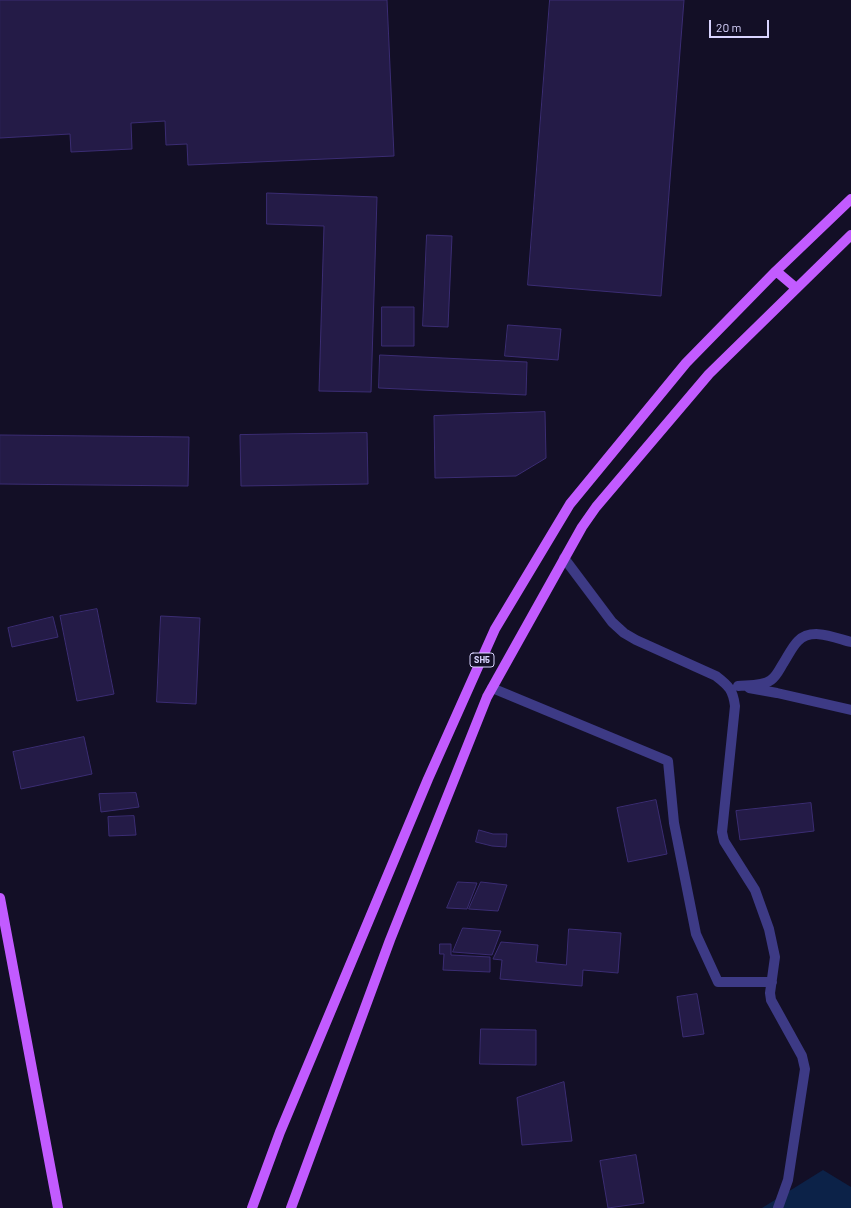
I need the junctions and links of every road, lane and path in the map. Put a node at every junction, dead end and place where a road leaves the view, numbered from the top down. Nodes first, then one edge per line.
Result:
1 (851, 199) edge
2 (851, 234) edge
3 (776, 271) junction
4 (796, 288) junction
5 (564, 558) junction
6 (851, 642) edge
7 (733, 686) junction
8 (492, 688) junction
9 (851, 710) edge
10 (0, 898) edge
11 (772, 982) junction
12 (58, 1208) edge
13 (252, 1208) edge
14 (291, 1208) edge
15 (778, 1208) edge

1 - 3 main road, SH5
2 - 4 main road, SH5
3 - 4 main road
3 - 13 main road, SH5
4 - 5 main road, SH5
5 - 7 street
5 - 8 main road, SH5
6 - 7 street
7 - 9 street
7 - 11 street
8 - 11 street
8 - 14 main road, SH5
10 - 12 main road
11 - 15 street

